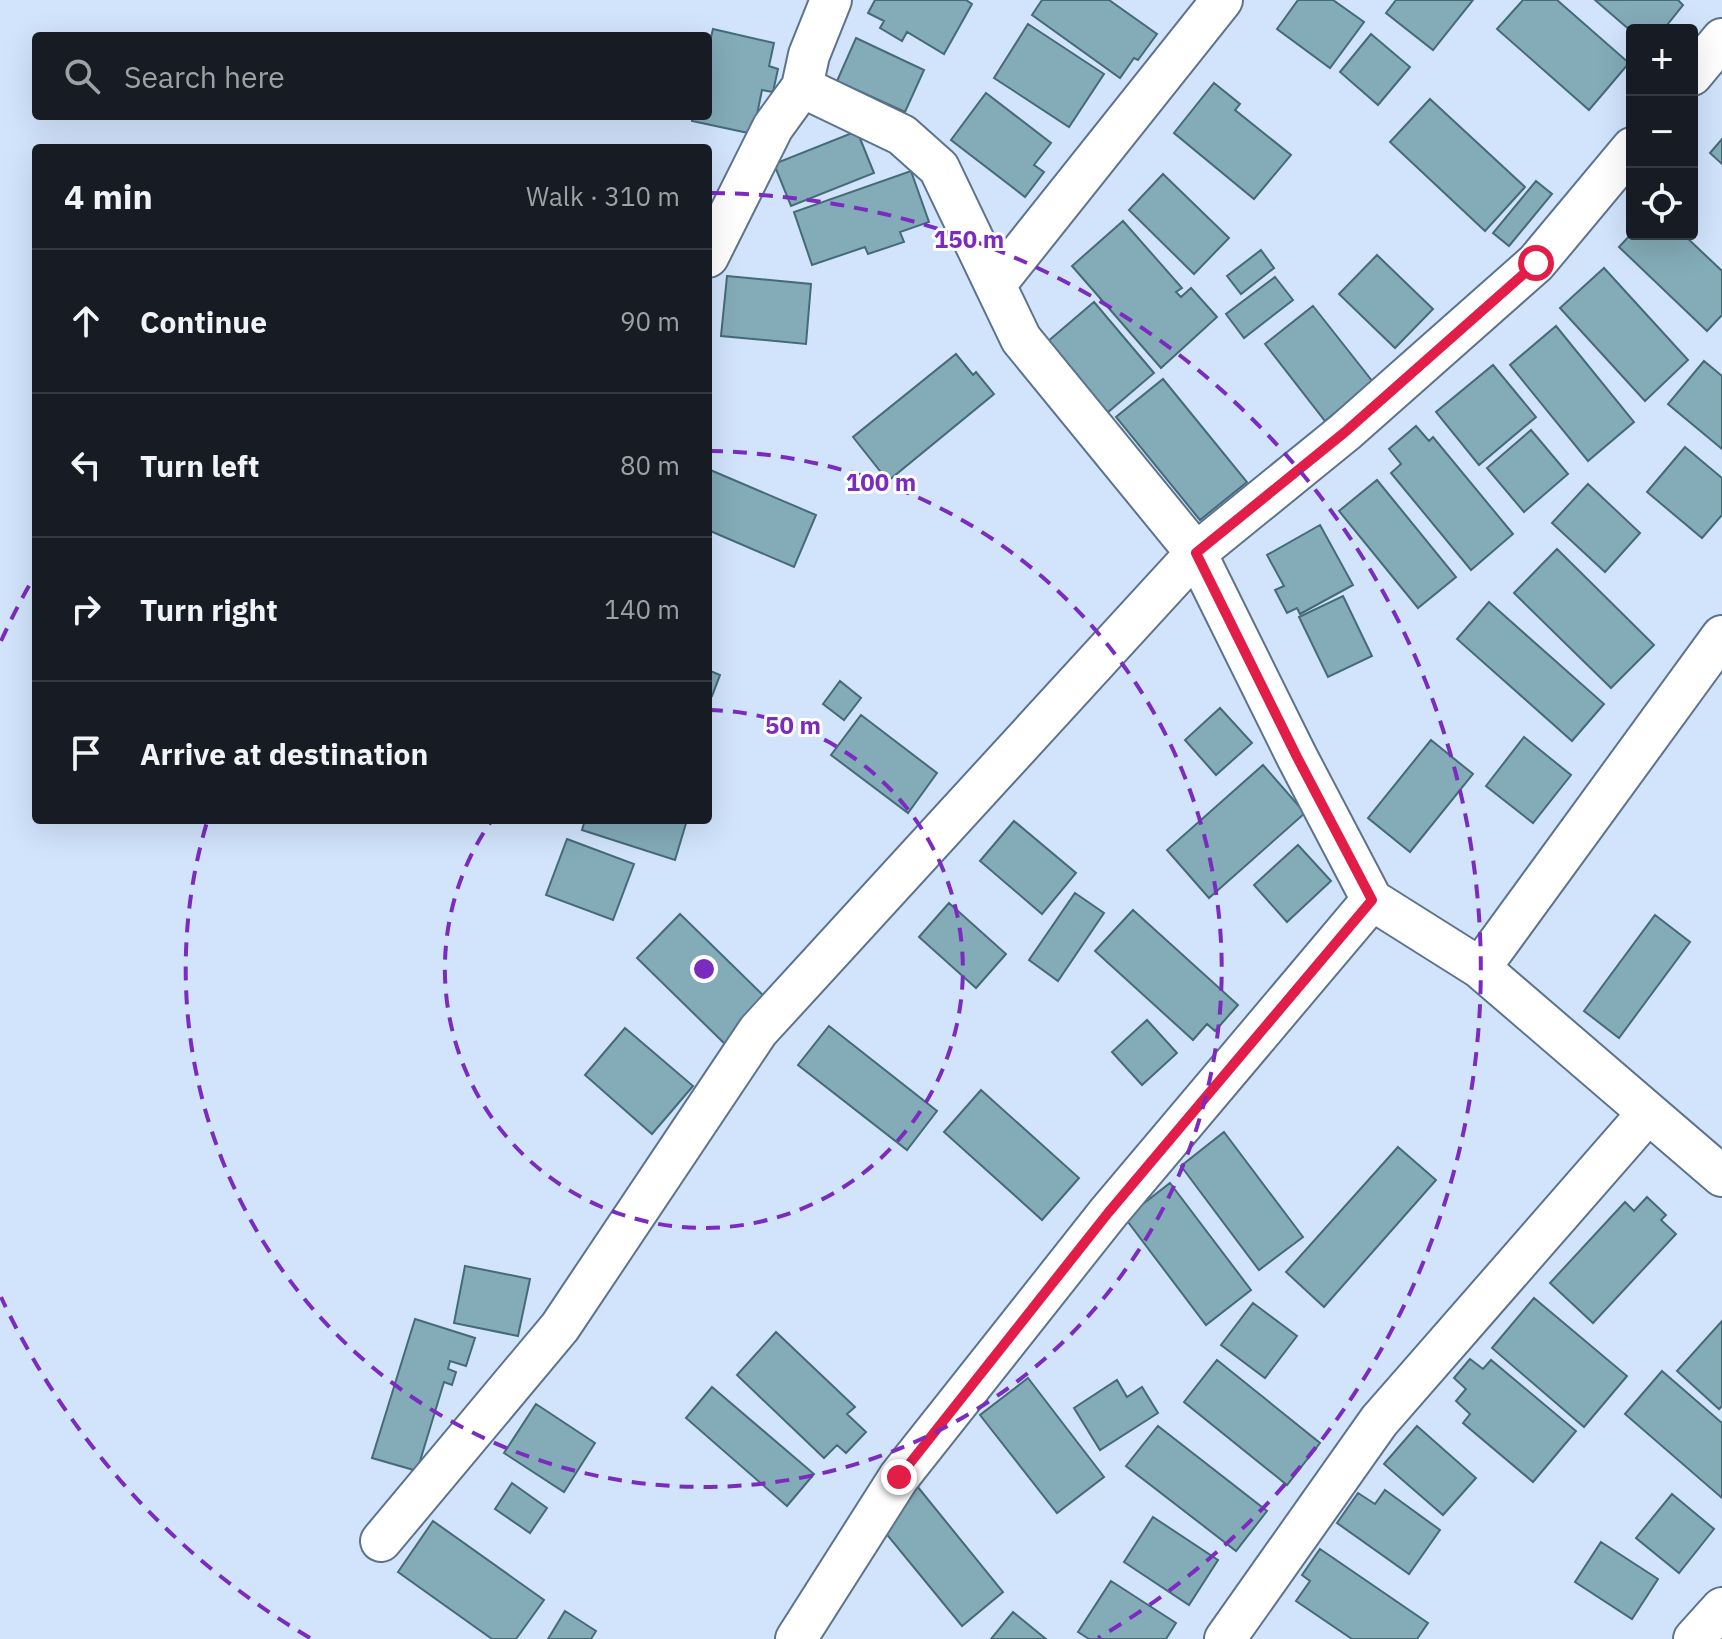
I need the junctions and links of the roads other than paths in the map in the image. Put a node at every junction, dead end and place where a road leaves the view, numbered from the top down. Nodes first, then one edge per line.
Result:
1 (831, 0) edge
2 (1222, 0) edge
3 (1722, 39) edge
4 (1698, 68) edge
5 (802, 87) junction
6 (1626, 155) edge
7 (712, 249) edge
8 (995, 285) junction
9 (1196, 553) junction
10 (1722, 636) edge
11 (1372, 900) junction
12 (1480, 968) junction
13 (1648, 1113) junction
14 (1720, 1169) edge
15 (381, 1541) dead end
16 (1722, 1608) edge
17 (796, 1639) edge
18 (1225, 1639) edge
19 (1694, 1639) edge

1 - 5 street
2 - 8 street
3 - 4 street
5 - 7 street
5 - 8 street
6 - 9 street
8 - 9 street
9 - 11 street
9 - 15 street
10 - 12 street
11 - 12 street
11 - 17 street
12 - 13 street
13 - 14 street
13 - 18 street
16 - 19 street

